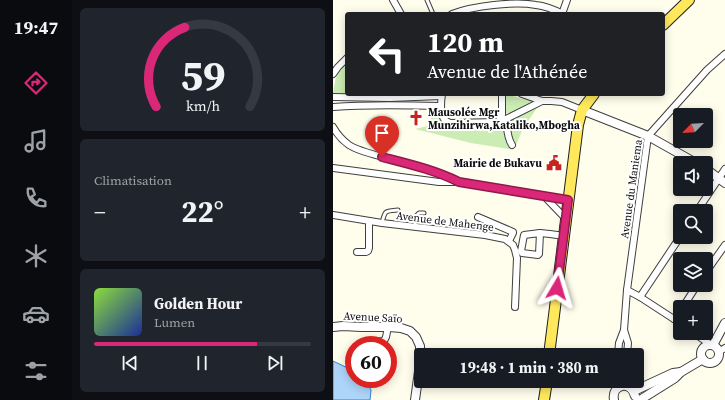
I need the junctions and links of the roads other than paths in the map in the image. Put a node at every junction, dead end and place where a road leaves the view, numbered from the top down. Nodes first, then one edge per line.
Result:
1 (393, 0) edge
2 (427, 0) edge
3 (567, 0) edge
4 (689, 0) edge
5 (537, 2) edge
6 (400, 12) edge
7 (432, 12) edge
8 (456, 12) edge
9 (558, 12) edge
10 (564, 12) edge
11 (665, 23) edge
12 (725, 54) edge
13 (345, 60) edge
14 (333, 74) edge
15 (425, 96) edge
16 (442, 96) edge
17 (502, 96) edge
18 (528, 96) edge
19 (592, 96) edge
20 (333, 97) edge
21 (357, 97) junction
22 (390, 98) junction
23 (542, 101) junction
24 (357, 105) junction
25 (390, 105) junction
26 (441, 106) junction
27 (333, 107) edge
28 (582, 110) junction
29 (506, 119) junction
30 (498, 122) junction
31 (333, 126) edge
32 (648, 136) junction
33 (512, 145) dead end
34 (684, 156) edge
35 (333, 168) edge
36 (725, 169) edge
37 (713, 174) edge
38 (722, 181) edge
39 (459, 182) junction
40 (544, 196) junction
41 (568, 200) junction
42 (703, 204) edge
43 (398, 210) dead end
44 (424, 213) dead end
45 (333, 215) edge
46 (478, 217) dead end
47 (566, 219) junction
48 (369, 221) junction
49 (382, 223) junction
50 (415, 227) junction
51 (540, 234) dead end
52 (564, 236) junction
53 (509, 241) junction
54 (675, 244) edge
55 (725, 245) edge
56 (357, 252) dead end
57 (713, 262) edge
58 (627, 290) junction
59 (640, 297) junction
60 (515, 308) dead end
61 (673, 318) edge
62 (725, 323) edge
63 (333, 326) edge
64 (388, 327) junction
65 (624, 330) junction
66 (386, 336) edge
67 (705, 340) edge
68 (550, 348) edge
69 (619, 348) edge
70 (628, 348) edge
71 (717, 348) edge
72 (703, 359) junction
73 (681, 372) junction
74 (546, 388) edge
75 (634, 396) edge
76 (415, 400) edge
77 (544, 400) edge
78 (640, 400) edge

1 - 6 street
2 - 7 lane
3 - 10 street
4 - 11 main road
5 - 8 street
5 - 9 street
12 - 32 street, Avenue du Maniema
13 - 14 street
15 - 22 street
16 - 26 street
17 - 30 street
18 - 23 street
19 - 28 main road
20 - 21 street
21 - 22 street
21 - 24 street
22 - 25 street
23 - 28 street
23 - 29 street
24 - 25 street
24 - 27 street
25 - 26 street
26 - 30 street
28 - 32 street
28 - 41 main road
29 - 30 street
29 - 33 street
31 - 39 street
32 - 34 street
32 - 58 street, Avenue du Maniema
35 - 39 street
36 - 38 street
37 - 38 street
38 - 42 street
39 - 40 street
40 - 41 street
40 - 47 street
41 - 47 main road
43 - 49 lane
44 - 50 lane
45 - 48 street, Avenue de Mahenge
46 - 53 street
47 - 52 main road
48 - 49 street, Avenue de Mahenge
48 - 56 street
49 - 50 street, Avenue de Mahenge
50 - 53 street, Avenue de Mahenge
51 - 52 street
52 - 68 main road
53 - 60 street
54 - 59 street
55 - 57 street
58 - 59 street
58 - 65 street, Avenue du Maniema
59 - 61 street
62 - 71 street
63 - 64 street, Avenue Saïo
64 - 66 street
64 - 76 street, Avenue Saïo
65 - 69 street, Avenue du Maniema
65 - 70 street
67 - 71 street
71 - 72 street
71 - 72 street
72 - 73 street
73 - 75 street
73 - 78 street
74 - 77 main road

